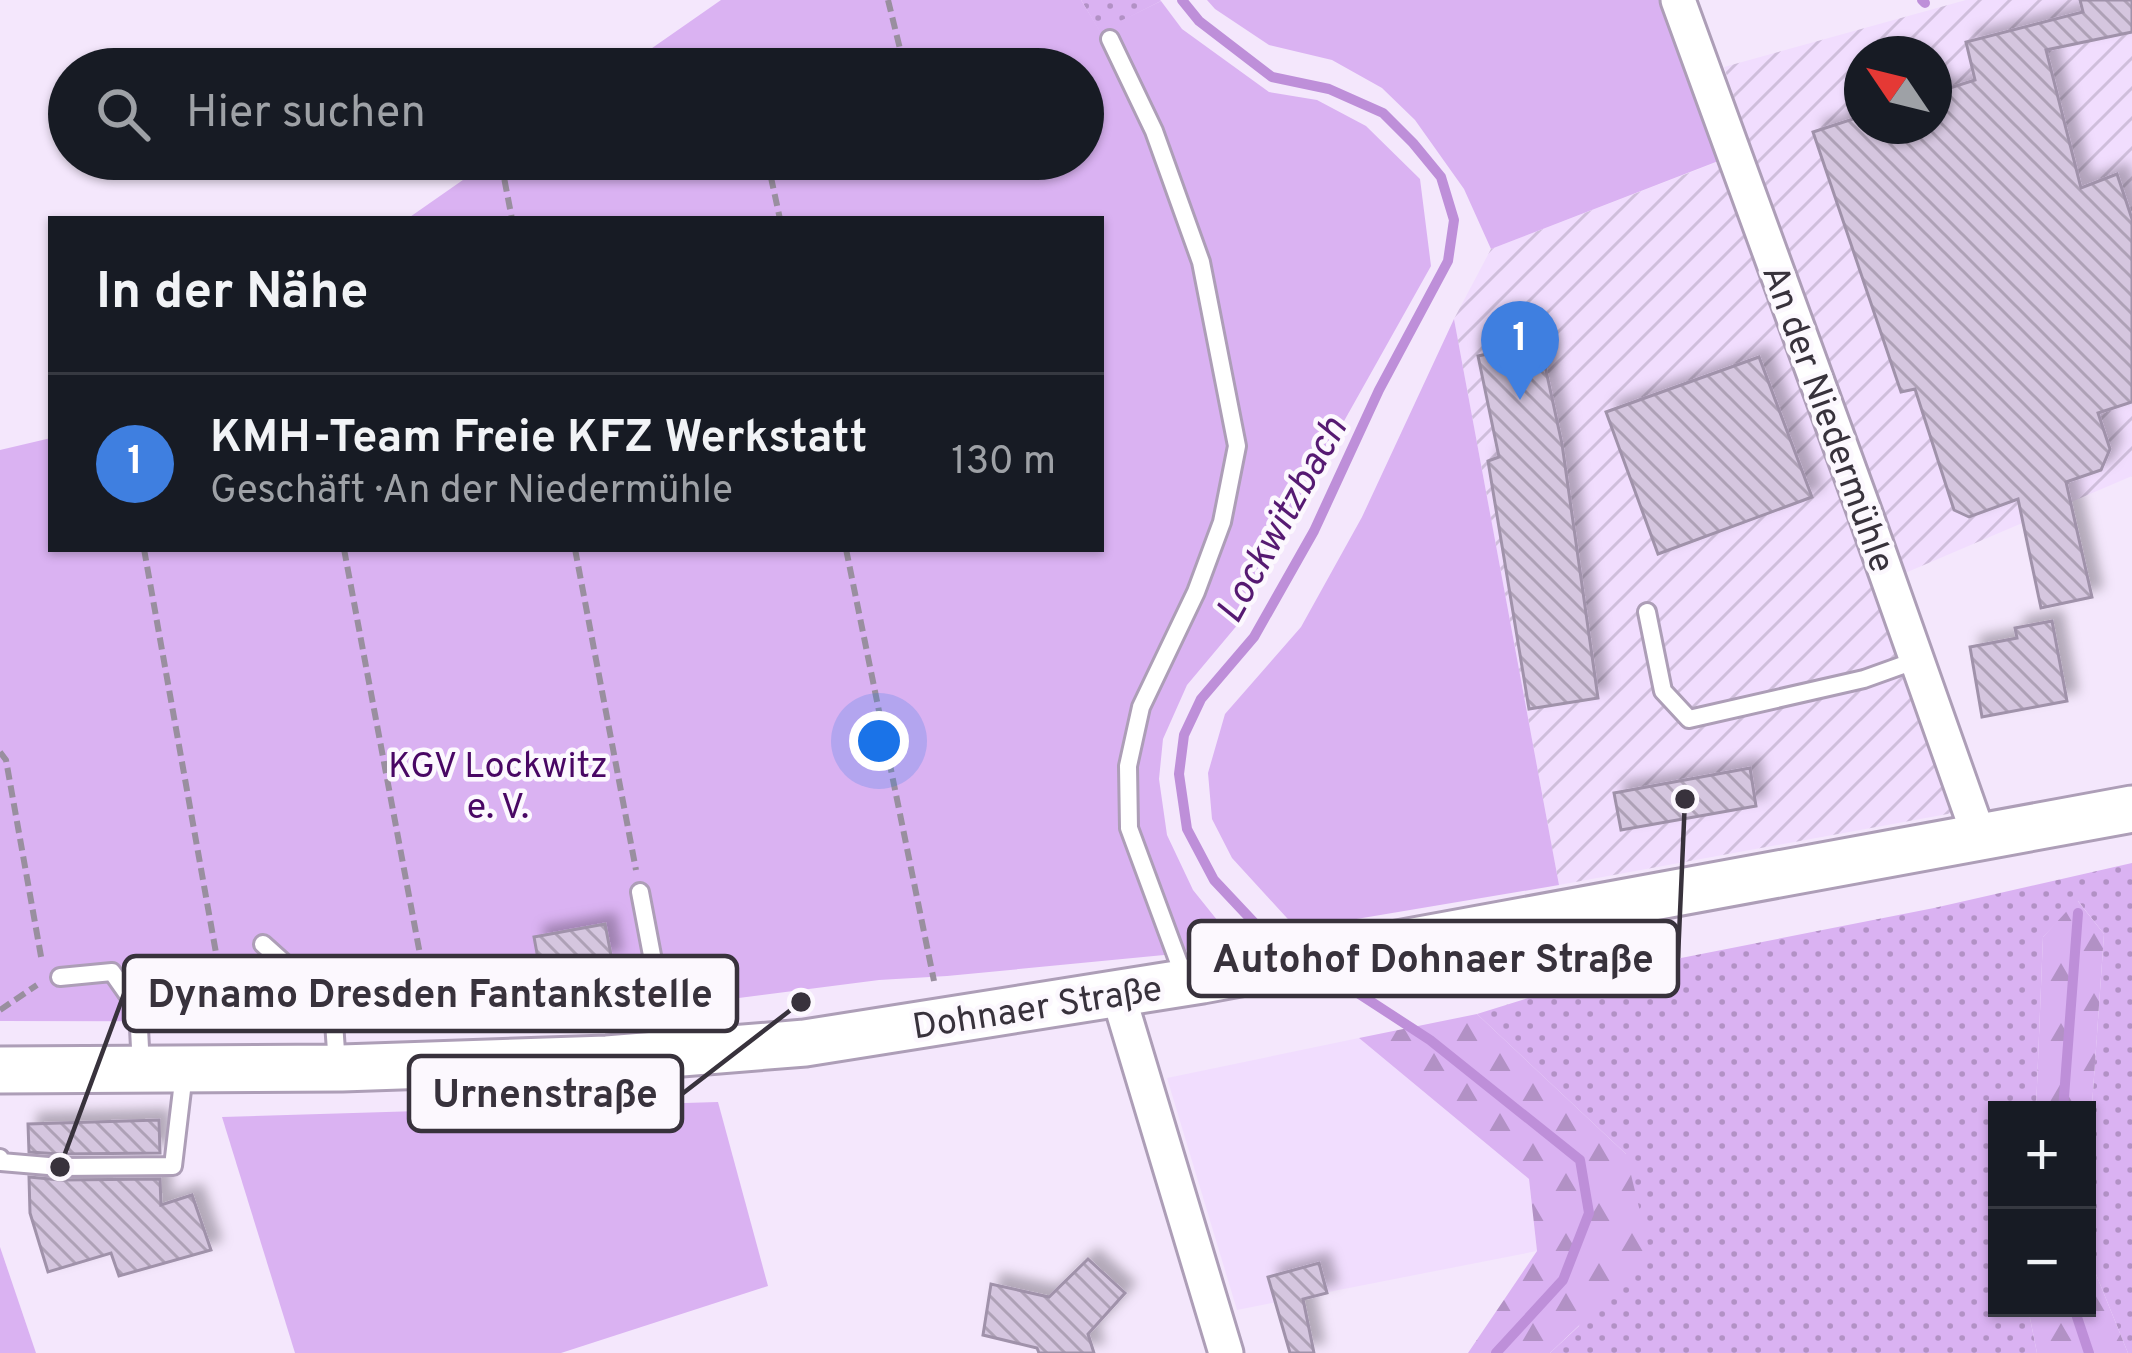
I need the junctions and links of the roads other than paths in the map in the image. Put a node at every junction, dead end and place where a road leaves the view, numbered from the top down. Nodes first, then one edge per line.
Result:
1 (1678, 0) edge
2 (1110, 39) dead end
3 (1647, 612) dead end
4 (1917, 660) junction
5 (2132, 809) edge
6 (1979, 836) junction
7 (640, 892) road end
8 (263, 944) dead end
9 (60, 977) dead end
10 (1194, 981) junction
11 (1118, 994) junction
12 (0, 1046) edge
13 (661, 1055) junction
14 (337, 1067) junction
15 (163, 1068) junction
16 (1, 1070) edge
17 (0, 1158) edge
18 (1226, 1353) edge

1 - 4 street, An der Niedermühle
2 - 10 lane
3 - 4 lane
4 - 6 street, An der Niedermühle
5 - 6 main road, Dohnaer Straße
6 - 10 main road, Dohnaer Straße
7 - 13 lane
8 - 14 lane
9 - 15 lane
10 - 11 main road, Dohnaer Straße
11 - 13 main road, Dohnaer Straße
11 - 18 street
12 - 16 lane
13 - 14 main road, Dohnaer Straße
14 - 15 main road, Dohnaer Straße
15 - 16 main road, Dohnaer Straße
15 - 17 lane

